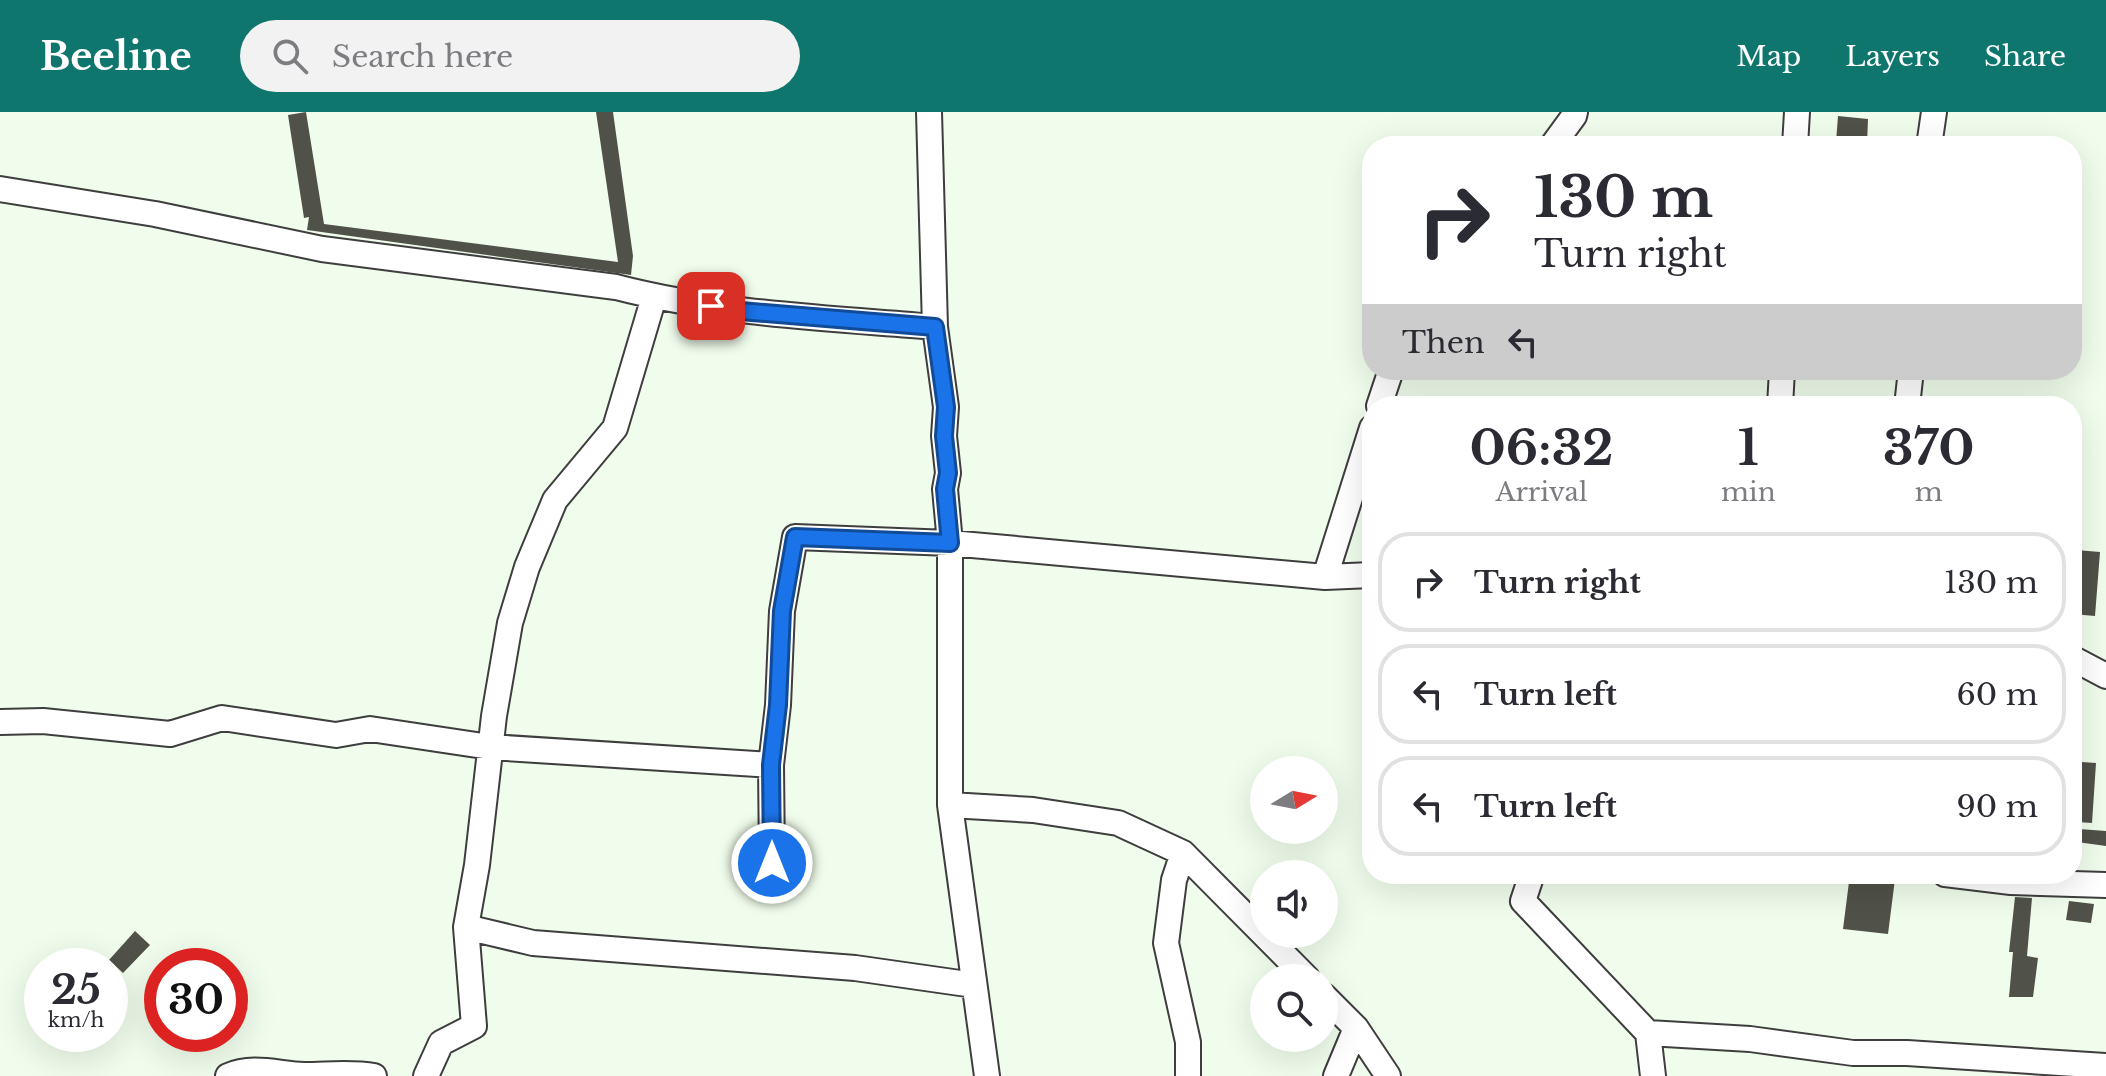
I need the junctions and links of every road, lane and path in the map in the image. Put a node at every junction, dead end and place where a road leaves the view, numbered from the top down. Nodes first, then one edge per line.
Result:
1 (929, 112) edge
2 (1575, 112) edge
3 (1797, 112) edge
4 (1934, 112) edge
5 (1559, 136) edge
6 (1796, 136) edge
7 (1930, 136) edge
8 (0, 189) edge
9 (654, 297) junction
10 (935, 327) junction
11 (1362, 460) edge
12 (950, 543) junction
13 (1362, 575) edge
14 (1325, 577) junction
15 (2082, 663) edge
16 (2106, 676) edge
17 (0, 722) edge
18 (490, 747) junction
19 (771, 765) junction
20 (950, 805) junction
21 (1183, 853) junction
22 (772, 863) dead end
23 (1529, 884) edge
24 (2074, 884) edge
25 (2106, 885) edge
26 (466, 927) junction
27 (1293, 964) edge
28 (974, 985) junction
29 (1338, 1010) edge
30 (1356, 1028) junction
31 (1648, 1033) junction
32 (2106, 1066) edge
33 (228, 1076) edge
34 (374, 1076) edge
35 (426, 1076) edge
36 (987, 1076) edge
37 (1188, 1076) edge
38 (1336, 1076) edge
39 (1388, 1076) edge
40 (1653, 1076) edge

1 - 10 street
2 - 5 street
3 - 6 street
4 - 7 street
8 - 9 street
9 - 10 street
9 - 18 street
10 - 12 street
11 - 14 street
12 - 14 street
12 - 19 street
12 - 20 street
13 - 14 street
15 - 16 street
17 - 18 street
18 - 19 street
18 - 26 street
19 - 22 street
20 - 21 street
20 - 28 street
21 - 27 street
21 - 37 street
23 - 31 street
24 - 25 street
26 - 28 street
26 - 35 street
28 - 36 street
29 - 30 street
30 - 38 street
30 - 39 street
31 - 32 street
31 - 40 street
33 - 34 street

